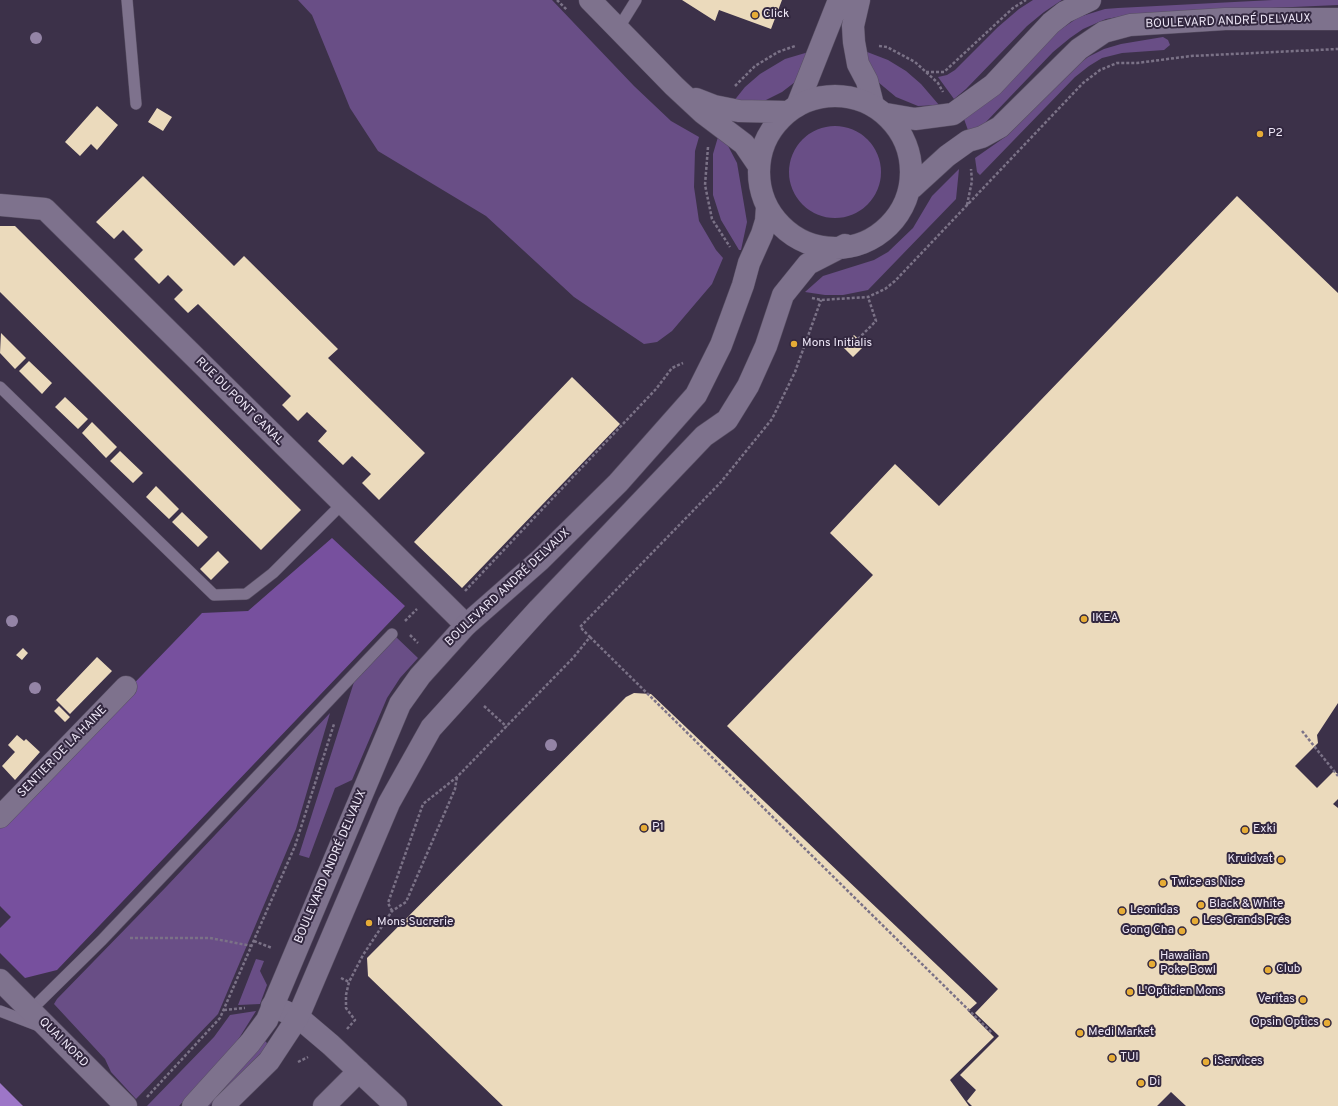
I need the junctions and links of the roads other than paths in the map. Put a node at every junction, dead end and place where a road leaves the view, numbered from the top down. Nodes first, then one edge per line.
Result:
1 (127, 0) edge
2 (590, 0) edge
3 (636, 0) edge
4 (839, 0) edge
5 (859, 0) edge
6 (1090, 0) edge
7 (1338, 19) edge
8 (618, 29) junction
9 (674, 86) junction
10 (136, 104) dead end
11 (792, 109) junction
12 (880, 110) junction
13 (759, 166) junction
14 (912, 188) junction
15 (0, 206) edge
16 (766, 207) junction
17 (845, 244) junction
18 (0, 387) edge
19 (342, 504) junction
20 (459, 618) junction
21 (392, 634) dead end
22 (126, 687) dead end
23 (0, 817) edge
24 (0, 980) edge
25 (272, 1006) junction
26 (31, 1010) junction
27 (0, 1011) edge
28 (298, 1016) junction
29 (50, 1030) junction
30 (359, 1071) junction
31 (135, 1103) edge
32 (192, 1106) edge
33 (223, 1106) edge
34 (324, 1106) edge
35 (396, 1106) edge

1 - 10 lane
2 - 8 street
3 - 8 lane
4 - 11 street
5 - 12 street
6 - 12 street
7 - 14 street, BOULEVARD ANDRÉ DELVAUX
8 - 9 street
9 - 11 street
9 - 13 street
11 - 12 street
11 - 13 street
12 - 14 street
13 - 16 street
14 - 17 street
15 - 19 street, RUE DU PONT CANAL
16 - 17 street
16 - 20 street, BOULEVARD ANDRÉ DELVAUX
17 - 28 street
18 - 19 lane
19 - 20 street, RUE DU PONT CANAL
20 - 25 street, BOULEVARD ANDRÉ DELVAUX
21 - 26 lane
22 - 23 street, SENTIER DE LA HAINE
24 - 26 street, QUAI NORD
25 - 28 street
25 - 32 street, BOULEVARD ANDRÉ DELVAUX
26 - 29 street, QUAI NORD
27 - 29 lane
28 - 30 street
28 - 33 street
29 - 31 street, QUAI NORD
30 - 34 street
30 - 35 street

